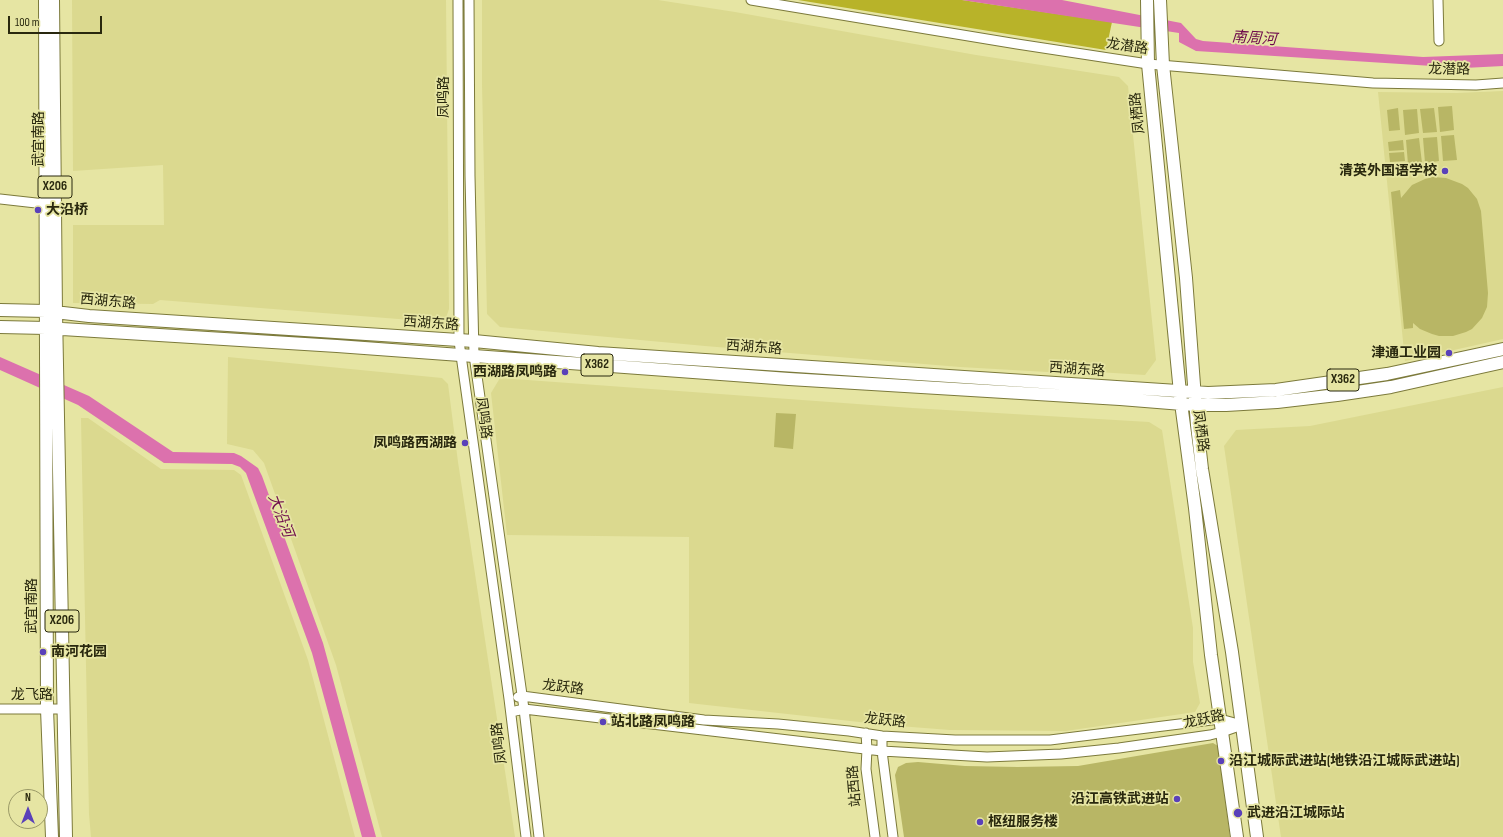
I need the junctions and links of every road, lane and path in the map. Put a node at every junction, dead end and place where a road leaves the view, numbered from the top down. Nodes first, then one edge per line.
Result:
1 (45, 0) edge
2 (53, 0) edge
3 (458, 0) edge
4 (469, 0) edge
5 (751, 0) edge
6 (1146, 0) edge
7 (1160, 0) edge
8 (1438, 0) edge
9 (1439, 41) dead end
10 (1148, 64) junction
11 (1163, 65) junction
12 (1503, 83) edge
13 (0, 199) edge
14 (45, 204) junction
15 (0, 310) edge
16 (51, 312) junction
17 (0, 326) edge
18 (52, 328) junction
19 (459, 341) junction
20 (474, 341) junction
21 (1503, 348) edge
22 (460, 354) junction
23 (474, 355) junction
24 (1503, 362) edge
25 (52, 371) junction
26 (1193, 392) junction
27 (1181, 397) junction
28 (1195, 405) junction
29 (522, 696) junction
30 (509, 699) junction
31 (0, 709) edge
32 (47, 709) junction
33 (63, 709) junction
34 (524, 709) junction
35 (511, 712) junction
36 (1220, 719) junction
37 (1242, 725) junction
38 (1222, 732) junction
39 (866, 733) junction
40 (882, 736) junction
41 (867, 749) junction
42 (882, 751) junction
43 (52, 837) edge
44 (66, 837) edge
45 (526, 837) edge
46 (540, 837) edge
47 (875, 837) edge
48 (893, 837) edge
49 (1237, 837) edge
50 (1257, 837) edge

1 - 14 main road, 武宜南路 / X206
2 - 16 main road, 武宜南路 / X206
3 - 19 street, 凤鸣路
4 - 20 street, 凤鸣路
5 - 10 street, 龙潜路
6 - 10 main road, 凤栖路
7 - 11 main road, 凤栖路
8 - 9 street
10 - 11 street, 龙潜路
10 - 27 main road, 凤栖路
11 - 12 street, 龙潜路
11 - 26 main road, 凤栖路
13 - 14 street
14 - 16 main road, 武宜南路 / X206
15 - 16 main road, 西湖东路 / X362
16 - 18 main road, 武宜南路 / X206
16 - 19 main road, 西湖东路 / X362
17 - 18 main road, 西湖东路 / X362
18 - 22 main road, 西湖东路 / X362
18 - 25 main road, 武宜南路 / X206
19 - 20 main road, 西湖东路 / X362
19 - 22 street, 凤鸣路
20 - 23 street, 凤鸣路
20 - 27 main road, 西湖东路 / X362
21 - 26 main road, 西湖东路 / X362
22 - 23 main road, 西湖东路 / X362
22 - 30 street, 凤鸣路
23 - 27 main road, 西湖东路 / X362
23 - 29 street, 凤鸣路
24 - 28 main road, 西湖东路 / X362
25 - 32 main road, 武宜南路 / X206
25 - 33 main road, 武宜南路 / X206
26 - 27 main road, 西湖东路 / X362
26 - 28 main road, 凤栖路
27 - 28 main road, 西湖东路 / X362
27 - 36 main road, 凤栖路
28 - 37 main road, 凤栖路
29 - 30 street, 龙跃路
29 - 34 street, 凤鸣路
29 - 39 street, 龙跃路
30 - 35 street, 凤鸣路
31 - 32 street, 龙飞路
32 - 33 street, 龙飞路
32 - 43 main road, 武宜南路 / X206
33 - 44 main road, 武宜南路 / X206
34 - 35 street, 龙跃路
34 - 41 street, 龙跃路
34 - 46 street, 凤鸣路
35 - 45 street, 凤鸣路
36 - 37 street, 龙跃路
36 - 38 main road, 凤栖路
36 - 40 street, 龙跃路
37 - 38 street, 龙跃路
37 - 50 main road, 凤栖路
38 - 42 street, 龙跃路
38 - 49 main road, 凤栖路
39 - 40 street, 龙跃路
39 - 41 street, 站西路
40 - 42 street
41 - 42 street, 龙跃路
41 - 47 street, 站西路
42 - 48 street

